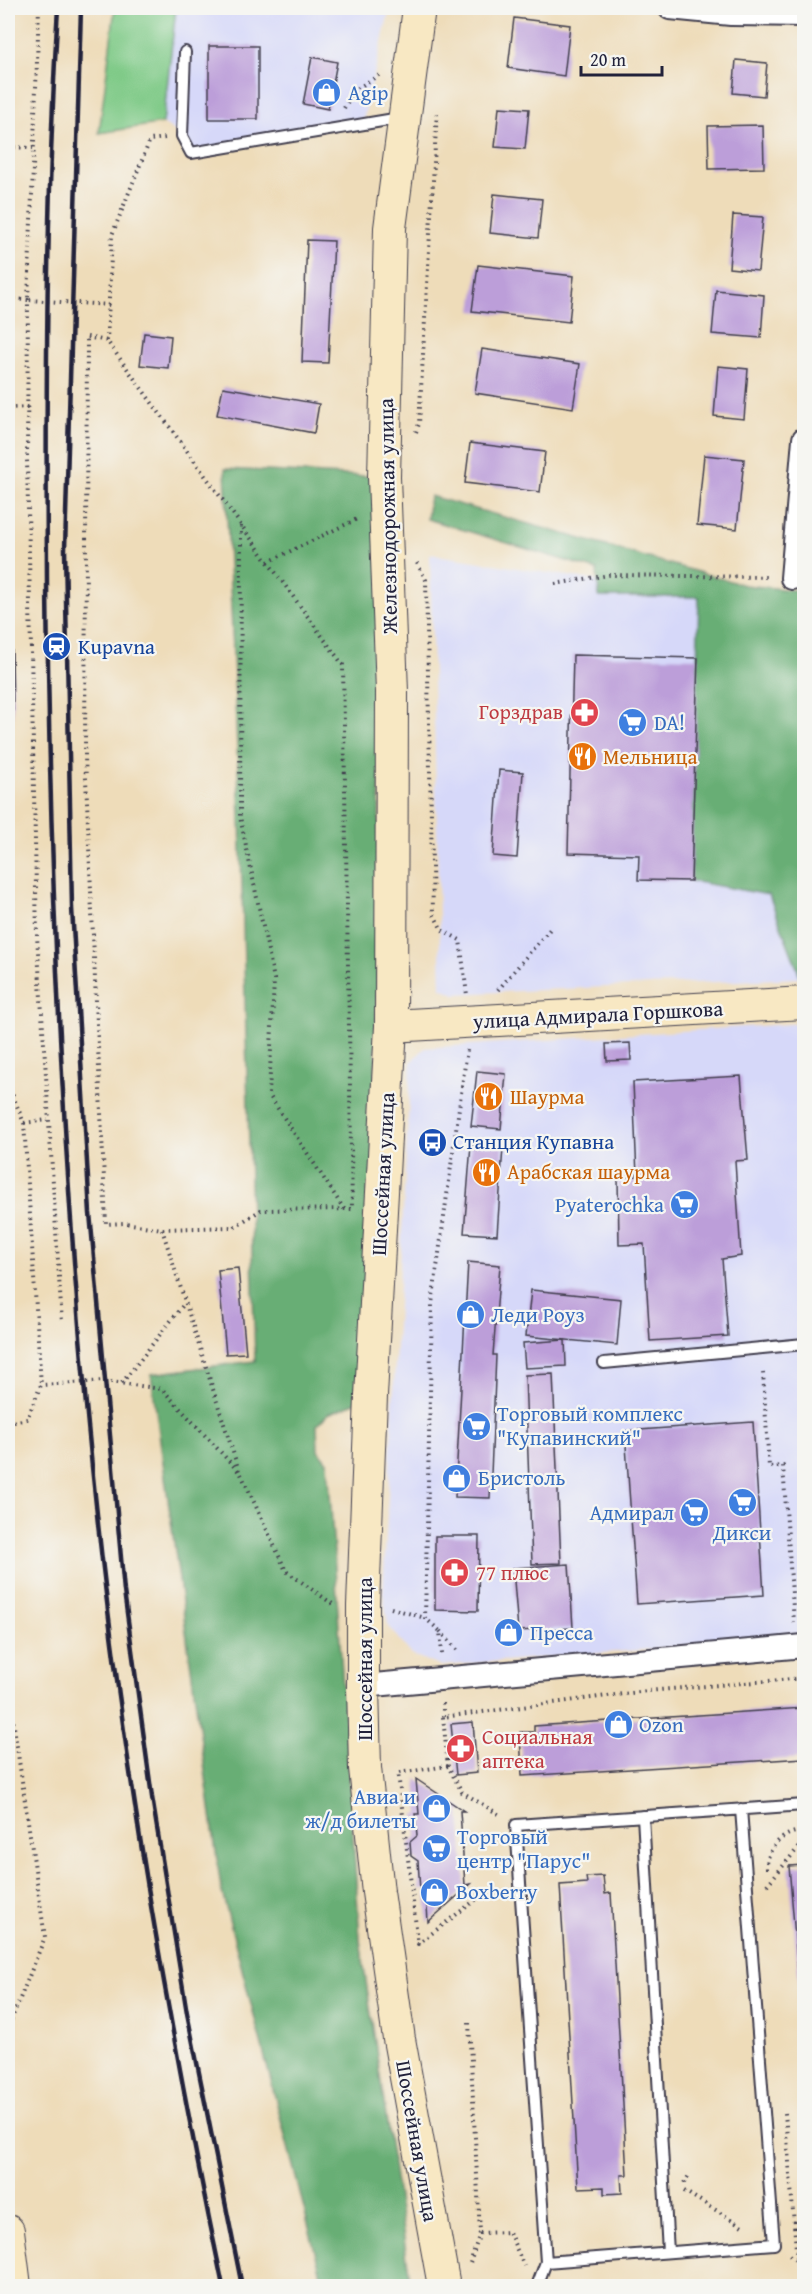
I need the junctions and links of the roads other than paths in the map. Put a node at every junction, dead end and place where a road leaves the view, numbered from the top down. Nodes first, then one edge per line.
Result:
1 (670, 8) edge
2 (421, 9) edge
3 (804, 15) edge
4 (186, 52) dead end
5 (404, 117) junction
6 (804, 439) edge
7 (792, 578) road end
8 (804, 1003) edge
9 (391, 1026) junction
10 (804, 1344) edge
11 (604, 1363) dead end
12 (800, 1639) edge
13 (363, 1686) junction
14 (804, 1804) edge
15 (741, 1809) junction
16 (643, 1816) junction
17 (8, 2231) edge
18 (668, 2252) junction
19 (546, 2262) junction
20 (456, 2278) edge
21 (15, 2286) edge
22 (537, 2286) edge

1 - 3 street
2 - 5 main road, Железнодорожная улица
4 - 5 lane
5 - 9 main road, Железнодорожная улица
6 - 7 street
8 - 9 main road, улица Адмирала Горшкова
9 - 13 main road, Шоссейная улица
10 - 11 lane
12 - 13 street
13 - 20 main road, Шоссейная улица
14 - 15 lane
15 - 16 lane
15 - 18 lane
16 - 18 lane
16 - 19 lane
17 - 21 main road
18 - 19 lane
19 - 22 lane

